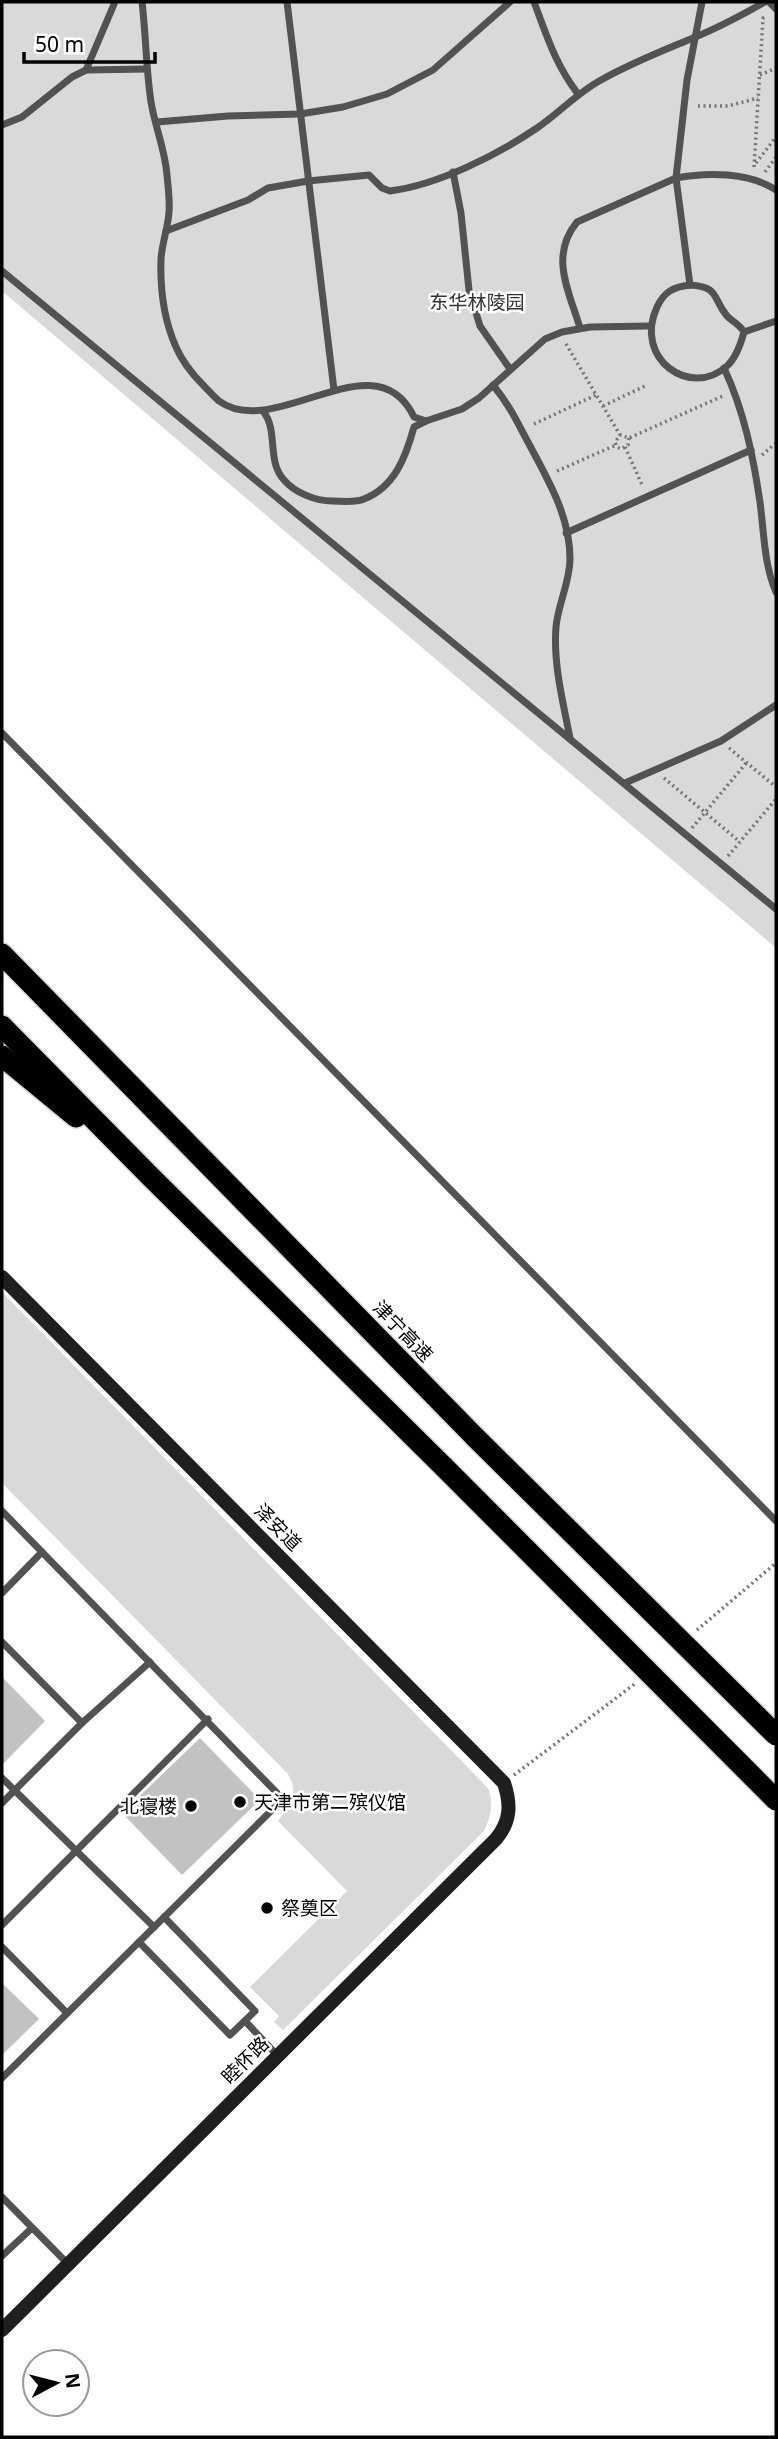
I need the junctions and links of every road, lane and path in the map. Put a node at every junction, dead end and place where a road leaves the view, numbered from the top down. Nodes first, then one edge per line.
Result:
1 (116, 2) edge
2 (142, 2) edge
3 (286, 2) edge
4 (510, 2) edge
5 (534, 2) edge
6 (702, 2) edge
7 (767, 2) edge
8 (776, 9) edge
9 (763, 18) dead end
10 (695, 37) junction
11 (776, 68) edge
12 (147, 69) junction
13 (86, 70) junction
14 (760, 75) junction
15 (578, 94) junction
16 (758, 98) junction
17 (300, 114) junction
18 (696, 116) dead end
19 (157, 122) junction
20 (2, 125) edge
21 (776, 137) edge
22 (776, 157) edge
23 (754, 164) junction
24 (453, 172) junction
25 (676, 178) junction
26 (755, 180) junction
27 (308, 181) junction
28 (776, 190) edge
29 (166, 231) junction
30 (2, 271) edge
31 (690, 285) junction
32 (776, 321) edge
33 (650, 326) junction
34 (580, 328) junction
35 (562, 332) junction
36 (744, 332) junction
37 (724, 368) junction
38 (510, 369) junction
39 (493, 385) junction
40 (645, 386) dead end
41 (334, 390) junction
42 (734, 391) junction
43 (596, 395) junction
44 (603, 406) junction
45 (278, 408) junction
46 (263, 411) junction
47 (414, 417) junction
48 (271, 421) junction
49 (426, 421) junction
50 (534, 424) dead end
51 (414, 427) junction
52 (620, 435) junction
53 (629, 438) junction
54 (616, 444) junction
55 (625, 447) junction
56 (751, 450) junction
57 (547, 476) junction
58 (647, 497) junction
59 (566, 533) junction
60 (776, 592) edge
61 (776, 705) edge
62 (2, 733) edge
63 (570, 738) junction
64 (721, 741) junction
65 (747, 762) junction
66 (664, 778) dead end
67 (625, 783) junction
68 (776, 787) edge
69 (776, 799) edge
70 (705, 813) junction
71 (687, 834) junction
72 (740, 842) junction
73 (722, 864) junction
74 (776, 909) edge
75 (2, 945) edge
76 (2, 954) edge
77 (2, 1026) edge
78 (90, 1043) junction
79 (2, 1056) edge
80 (151, 1177) junction
81 (2, 1277) edge
82 (2, 1511) edge
83 (776, 1521) edge
84 (42, 1552) junction
85 (2, 1592) edge
86 (2, 1642) edge
87 (150, 1662) junction
88 (208, 1719) junction
89 (82, 1723) junction
90 (776, 1735) edge
91 (2, 1777) edge
92 (15, 1790) junction
93 (776, 1800) edge
94 (2, 1803) edge
95 (509, 1813) joint
96 (76, 1851) junction
97 (164, 1917) junction
98 (2, 1925) edge
99 (154, 1927) junction
100 (139, 1942) junction
101 (2, 1947) edge
102 (67, 2013) junction
103 (245, 2021) junction
104 (277, 2055) junction
105 (2, 2078) edge
106 (2, 2197) edge
107 (32, 2228) junction
108 (2, 2256) edge
109 (69, 2265) junction
110 (2, 2330) edge

1 - 13 lane
2 - 12 lane
3 - 17 lane
4 - 17 lane
5 - 15 lane
6 - 10 lane
7 - 8 lane
7 - 10 lane
9 - 14 path
10 - 15 lane
10 - 25 lane
11 - 14 path
12 - 13 lane
12 - 19 lane
13 - 20 lane
14 - 16 path
15 - 24 lane
16 - 18 path
16 - 23 path
17 - 19 lane
17 - 27 lane
19 - 29 lane
21 - 23 path
22 - 26 path
23 - 26 path
24 - 27 lane
24 - 38 lane
25 - 26 lane
25 - 31 lane
25 - 34 lane
26 - 28 lane
27 - 29 lane
27 - 41 lane
29 - 46 lane
30 - 63 lane
31 - 33 lane
31 - 36 lane
32 - 36 lane
33 - 34 lane
33 - 37 lane
34 - 35 lane
35 - 38 lane
35 - 43 path
36 - 37 lane
37 - 42 lane
38 - 39 lane
39 - 49 lane
39 - 57 lane
40 - 44 path
41 - 45 lane
41 - 47 lane
42 - 53 path
42 - 56 lane
43 - 44 path
43 - 50 path
44 - 52 path
45 - 46 lane
45 - 48 lane
46 - 48 lane
47 - 49 lane
47 - 51 lane
48 - 51 lane
49 - 51 lane
52 - 53 path
52 - 54 path
53 - 55 path
54 - 55 path
54 - 57 path
55 - 58 path
56 - 58 lane
56 - 60 lane
57 - 59 lane
58 - 59 lane
59 - 63 lane
61 - 64 lane
62 - 83 lane
63 - 67 lane
64 - 65 path
64 - 67 lane
65 - 68 path
65 - 70 path
66 - 70 path
67 - 71 lane
69 - 72 path
70 - 71 path
70 - 72 path
71 - 73 lane
72 - 73 path
73 - 74 lane
75 - 78 highway
76 - 78 highway, 津宁高速
77 - 80 highway
78 - 90 highway, 津宁高速, bridge
79 - 80 highway
80 - 93 highway, bridge
81 - 95 street, 泽安道
82 - 84 lane
84 - 85 lane
84 - 87 lane
86 - 89 lane
87 - 88 lane
87 - 89 lane
88 - 96 lane
88 - 97 lane
89 - 92 lane
91 - 92 lane
92 - 94 lane
92 - 96 lane
95 - 104 street, 睦怀路
96 - 98 lane
96 - 99 lane
97 - 99 lane
97 - 103 lane
99 - 100 lane
100 - 102 lane
100 - 103 lane
101 - 102 lane
102 - 105 lane
103 - 104 lane
104 - 109 street, 睦怀路
106 - 107 lane
107 - 108 lane
107 - 109 lane
109 - 110 street, 睦怀路

